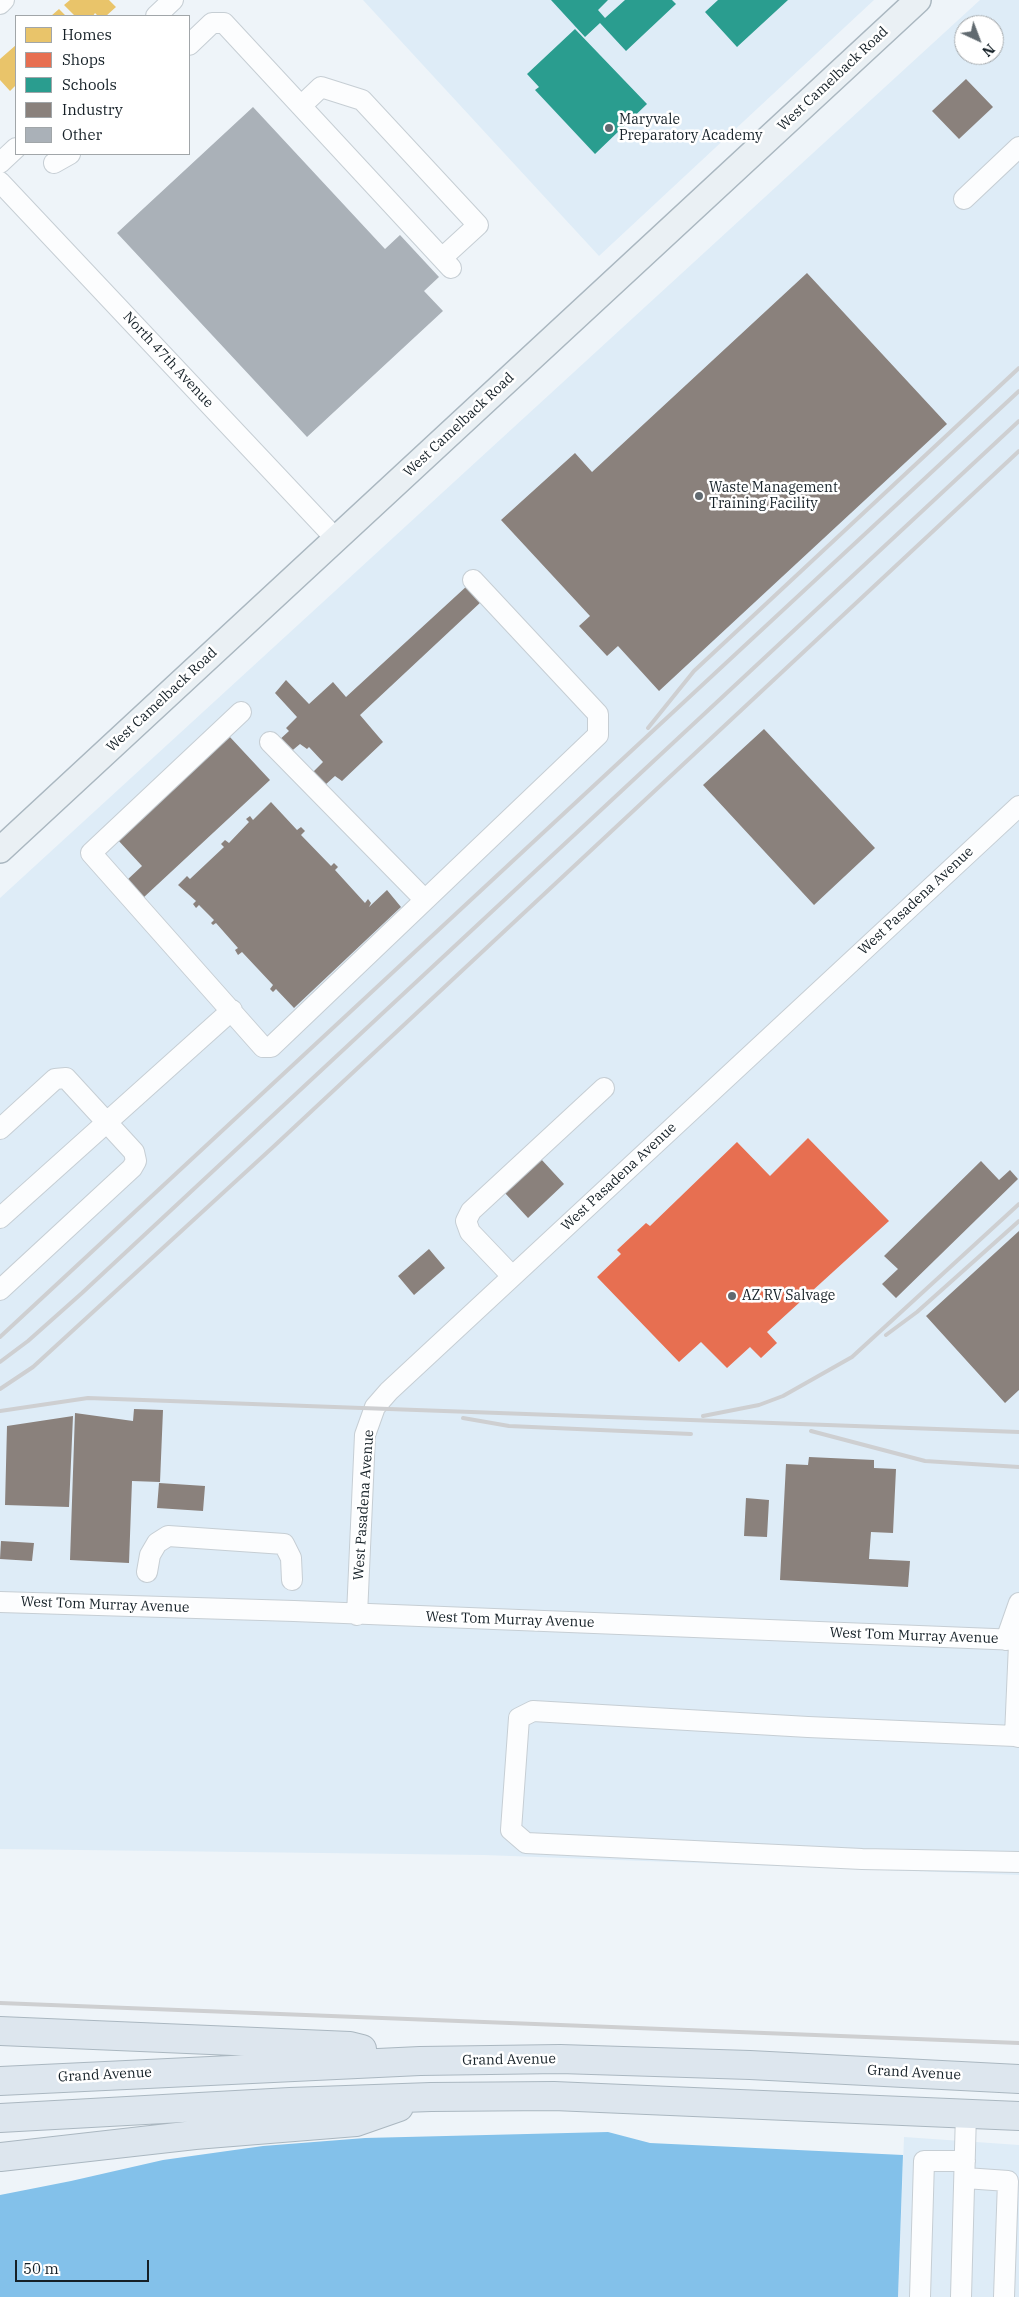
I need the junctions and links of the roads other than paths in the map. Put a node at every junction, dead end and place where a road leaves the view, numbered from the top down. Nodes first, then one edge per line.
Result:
1 (4, 0) edge
2 (173, 0) edge
3 (918, 0) edge
4 (0, 4) edge
5 (157, 15) edge
6 (190, 44) edge
7 (301, 106) junction
8 (1019, 147) edge
9 (15, 149) edge
10 (0, 163) edge
11 (0, 182) edge
12 (964, 198) dead end
13 (336, 539) junction
14 (473, 580) dead end
15 (242, 712) dead end
16 (270, 742) dead end
17 (1019, 806) edge
18 (0, 850) edge
19 (424, 899) junction
20 (232, 1010) junction
21 (604, 1088) dead end
22 (106, 1122) junction
23 (0, 1129) edge
24 (0, 1218) edge
25 (512, 1276) junction
26 (0, 1290) edge
27 (147, 1572) dead end
28 (292, 1580) dead end
29 (0, 1602) edge
30 (1019, 1603) edge
31 (357, 1615) junction
32 (1015, 1641) edge
33 (1017, 1737) edge
34 (1019, 1862) edge
35 (0, 2031) edge
36 (420, 2060) junction
37 (1019, 2079) edge
38 (0, 2081) edge
39 (430, 2097) junction
40 (966, 2114) junction
41 (1019, 2116) edge
42 (0, 2118) edge
43 (0, 2157) edge
44 (965, 2170) junction
45 (920, 2297) edge
46 (961, 2297) edge
47 (1004, 2297) edge

1 - 4 street
2 - 5 street
3 - 13 main road, West Camelback Road
6 - 7 street
7 - 7 street
8 - 12 street
9 - 10 street
11 - 13 street, North 47th Avenue
13 - 18 main road, West Camelback Road
14 - 19 street
15 - 20 street
16 - 19 street
17 - 25 street, West Pasadena Avenue
19 - 20 street
20 - 22 street
21 - 25 street
22 - 23 street
22 - 24 street
22 - 26 street
25 - 31 street, West Pasadena Avenue
27 - 28 street
29 - 31 street, West Tom Murray Avenue
30 - 32 street
31 - 32 street, West Tom Murray Avenue
32 - 33 street
33 - 34 street
35 - 36 highway
36 - 37 highway, Grand Avenue
36 - 38 highway, Grand Avenue
39 - 40 highway
39 - 42 highway
39 - 43 highway
40 - 41 highway
40 - 44 street
44 - 45 street
44 - 46 street
44 - 47 street

